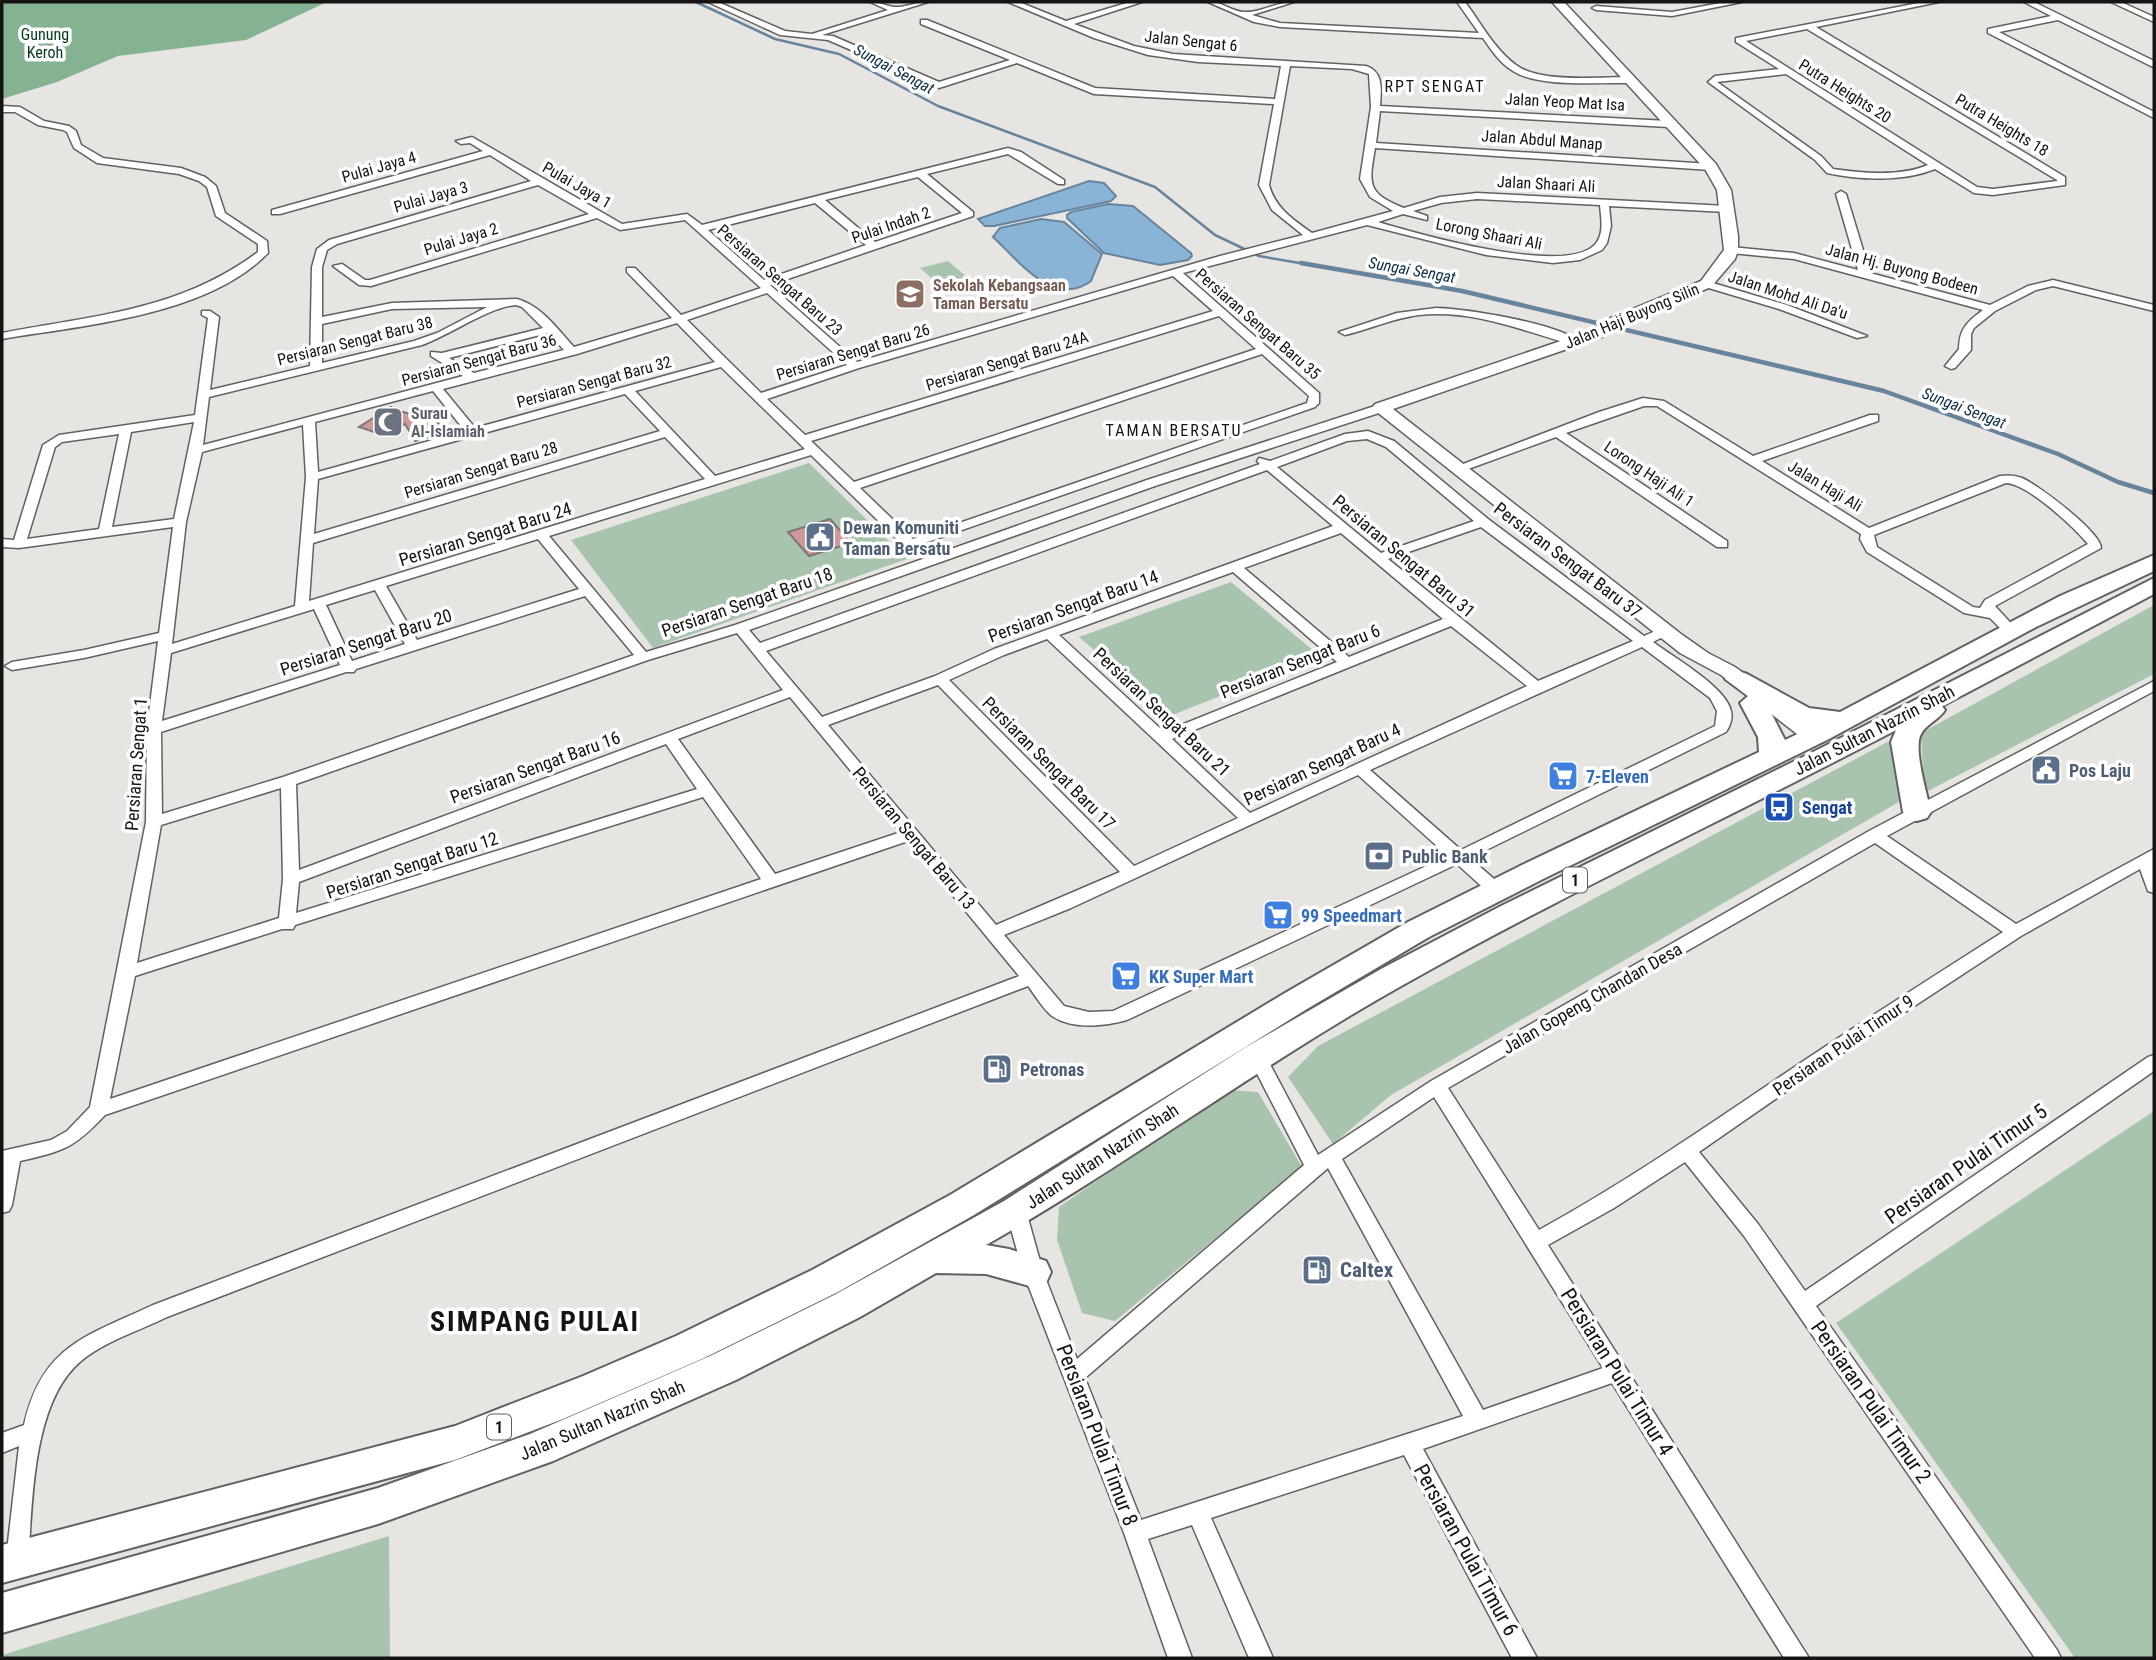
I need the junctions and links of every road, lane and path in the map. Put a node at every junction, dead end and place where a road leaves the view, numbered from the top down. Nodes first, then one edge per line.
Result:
1 (712, 2) edge
2 (874, 2) edge
3 (924, 2) edge
4 (1012, 2) edge
5 (1138, 2) edge
6 (1212, 2) edge
7 (1290, 2) edge
8 (1461, 2) edge
9 (1558, 2) edge
10 (1628, 2) edge
11 (1738, 2) edge
12 (1935, 2) edge
13 (2028, 2) edge
14 (2115, 2) edge
15 (1596, 8) dead end
16 (894, 10) junction
17 (1623, 12) junction
18 (1244, 15) junction
19 (1381, 17) dead end
20 (2059, 17) junction
21 (2154, 20) edge
22 (924, 22) dead end
23 (1069, 23) junction
24 (1808, 26) junction
25 (1386, 31) junction
26 (811, 35) junction
27 (1485, 36) junction
28 (1018, 60) junction
29 (1286, 62) junction
30 (2154, 64) edge
31 (1786, 71) junction
32 (1628, 80) junction
33 (1277, 102) junction
34 (2, 108) edge
35 (1376, 108) junction
36 (2154, 116) edge
37 (1668, 124) junction
38 (461, 141) dead end
39 (1371, 145) junction
40 (490, 152) junction
41 (1936, 165) junction
42 (1711, 167) junction
43 (919, 173) junction
44 (539, 182) junction
45 (1061, 182) dead end
46 (1841, 194) dead end
47 (816, 198) junction
48 (1604, 202) junction
49 (1431, 203) junction
50 (1727, 209) junction
51 (1404, 211) junction
52 (276, 212) dead end
53 (597, 215) junction
54 (686, 217) joint
55 (1423, 218) junction
56 (1367, 222) junction
57 (699, 229) junction
58 (1410, 234) junction
59 (1309, 235) junction
60 (874, 247) junction
61 (1731, 250) junction
62 (338, 266) dead end
63 (631, 270) dead end
64 (1176, 272) junction
65 (1865, 275) junction
66 (1706, 284) junction
67 (764, 287) junction
68 (502, 303) junction
69 (2154, 308) edge
70 (1991, 309) junction
71 (1220, 312) junction
72 (206, 313) dead end
73 (680, 320) junction
74 (316, 322) junction
75 (553, 329) junction
76 (1345, 332) dead end
77 (1861, 336) dead end
78 (2, 337) edge
79 (1574, 342) junction
80 (418, 343) junction
81 (1264, 351) junction
82 (573, 352) junction
83 (440, 357) junction
84 (723, 363) junction
85 (855, 366) junction
86 (1951, 366) dead end
87 (316, 367) junction
88 (472, 378) junction
89 (436, 388) junction
90 (627, 389) junction
91 (203, 395) junction
92 (759, 398) junction
93 (1381, 408) junction
94 (200, 418) junction
95 (1874, 418) dead end
96 (309, 422) junction
97 (126, 429) junction
98 (472, 432) junction
99 (1557, 432) junction
100 (666, 433) junction
101 (808, 445) junction
102 (196, 450) junction
103 (1250, 450) junction
104 (1750, 461) junction
105 (1269, 467) junction
106 (1457, 469) junction
107 (312, 477) junction
108 (713, 481) junction
109 (852, 487) junction
110 (180, 522) junction
111 (1483, 522) junction
112 (1342, 528) junction
113 (105, 532) junction
114 (1868, 533) junction
115 (542, 535) junction
116 (306, 541) junction
117 (2, 543) edge
118 (19, 544) junction
119 (911, 544) junction
120 (1722, 544) dead end
121 (1378, 558) junction
122 (927, 560) junction
123 (2154, 562) edge
124 (1236, 567) junction
125 (2154, 584) edge
126 (379, 585) junction
127 (589, 590) junction
128 (2080, 597) junction
129 (317, 603) junction
130 (302, 608) junction
131 (1990, 614) junction
132 (1453, 620) junction
133 (740, 628) junction
134 (1667, 631) junction
135 (2012, 632) junction
136 (1050, 634) junction
137 (1645, 641) junction
138 (166, 642) junction
139 (414, 648) junction
140 (758, 649) junction
141 (643, 657) junction
142 (1347, 663) junction
143 (12, 666) dead end
144 (1714, 666) junction
145 (349, 669) junction
146 (940, 679) junction
147 (1738, 679) junction
148 (2154, 685) edge
149 (1537, 687) junction
150 (793, 691) junction
151 (1949, 691) junction
152 (1753, 703) junction
153 (1846, 719) junction
154 (819, 723) junction
155 (155, 729) junction
156 (669, 738) junction
157 (1161, 738) junction
158 (1811, 740) junction
159 (1773, 755) junction
160 (1359, 768) junction
161 (288, 781) junction
162 (706, 791) junction
163 (1917, 812) junction
164 (1248, 818) junction
165 (154, 822) junction
166 (911, 834) junction
167 (1875, 835) junction
168 (1657, 838) junction
169 (1459, 857) junction
170 (2150, 857) edge
171 (1130, 873) junction
172 (291, 879) junction
173 (770, 880) junction
174 (2154, 887) edge
175 (1496, 890) junction
176 (287, 925) junction
177 (2015, 932) junction
178 (993, 933) junction
179 (127, 972) junction
180 (1031, 978) junction
181 (1257, 1056) junction
182 (2154, 1062) edge
183 (1437, 1086) junction
184 (99, 1110) junction
185 (1687, 1151) junction
186 (7, 1157) edge
187 (1323, 1162) junction
188 (1026, 1165) junction
189 (962, 1202) junction
190 (2, 1205) edge
191 (1016, 1211) junction
192 (1535, 1242) junction
193 (932, 1259) junction
194 (1033, 1272) junction
195 (1803, 1304) junction
196 (1617, 1372) junction
197 (1073, 1375) junction
198 (1477, 1420) junction
199 (32, 1432) junction
200 (2, 1443) edge
201 (1408, 1443) junction
202 (1199, 1513) junction
203 (1135, 1533) junction
204 (9, 1562) edge
205 (2, 1613) edge
206 (1180, 1658) edge
207 (1261, 1658) edge
208 (1525, 1658) edge
209 (1797, 1658) edge
210 (2049, 1658) edge

1 - 26 street
2 - 16 street
3 - 16 street
4 - 23 street, Jalan Sengat 6
5 - 23 street
6 - 18 street
7 - 18 street
8 - 27 street
9 - 32 street
10 - 17 street
11 - 17 street
12 - 24 street
13 - 20 street
14 - 21 street
15 - 17 street
16 - 26 street
18 - 25 street
19 - 25 street
20 - 30 street
20 - 36 street
22 - 28 street
23 - 29 street, Jalan Sengat 6
24 - 31 street, Putra Heights 20
24 - 41 street, Putra Heights 18
25 - 27 street
26 - 28 street
27 - 32 street
28 - 33 street
29 - 33 street
29 - 35 street, Jalan Sengat 6
31 - 41 street, Putra Heights 20
31 - 41 street
32 - 37 street
33 - 59 street
34 - 78 street
35 - 37 street, Jalan Yeop Mat Isa
35 - 39 street
37 - 42 street
38 - 40 street, Pulai Jaya 1
39 - 42 street, Jalan Abdul Manap
39 - 51 street
40 - 44 street, Pulai Jaya 1
40 - 52 street, Pulai Jaya 4
42 - 50 street
43 - 45 street
43 - 47 street
43 - 60 street, Pulai Indah 2
44 - 53 street, Pulai Jaya 1
44 - 74 street, Pulai Jaya 3
46 - 65 street
47 - 57 street
47 - 60 street
48 - 49 street, Jalan Shaari Ali
48 - 50 street, Jalan Shaari Ali
48 - 58 street, Lorong Shaari Ali
49 - 51 street, Jalan Shaari Ali
49 - 55 street
50 - 61 street
51 - 55 street
51 - 56 street, Jalan Shaari Ali
53 - 54 street, Pulai Jaya 1
53 - 62 street, Pulai Jaya 2
54 - 57 street, Persiaran Sengat Baru 23
55 - 58 street
56 - 58 street, Lorong Shaari Ali
56 - 59 street, Jalan Shaari Ali
57 - 67 street, Persiaran Sengat Baru 23
59 - 64 street, Persiaran Sengat Baru 26
60 - 67 street, Pulai Indah 2
61 - 65 street, Jalan Hj. Buyong Bodeen
61 - 66 street, Jalan Haji Buyong Silin
63 - 73 street
64 - 71 street, Persiaran Sengat Baru 35
64 - 85 street, Persiaran Sengat Baru 26
65 - 70 street, Jalan Hj. Buyong Bodeen
66 - 77 street, Jalan Mohd Ali Da'u
66 - 79 street, Jalan Haji Buyong Silin
67 - 73 street, Persiaran Sengat Baru 36
67 - 85 street, Persiaran Sengat Baru 23
68 - 74 street
68 - 75 street
68 - 80 street, Persiaran Sengat Baru 38
69 - 70 street
70 - 86 street, Jalan Hj. Buyong Bodeen
71 - 81 street, Persiaran Sengat Baru 35
71 - 101 street, Persiaran Sengat Baru 24A
72 - 91 street, Persiaran Sengat 1
73 - 82 street, Persiaran Sengat Baru 36
73 - 84 street
74 - 87 street
75 - 82 street
75 - 83 street
76 - 79 street
79 - 93 street, Jalan Haji Buyong Silin
80 - 83 street
80 - 87 street, Persiaran Sengat Baru 38
81 - 109 street
81 - 119 street, Persiaran Sengat Baru 35
82 - 88 street, Persiaran Sengat Baru 36
83 - 88 street
84 - 90 street, Persiaran Sengat Baru 32
84 - 92 street
85 - 92 street, Persiaran Sengat Baru 26
87 - 91 street, Persiaran Sengat Baru 38
88 - 89 street, Persiaran Sengat Baru 36
89 - 96 street, Persiaran Sengat Baru 36
89 - 98 street
90 - 98 street, Persiaran Sengat Baru 32
90 - 100 street
91 - 94 street, Persiaran Sengat 1
92 - 101 street
93 - 103 street, Persiaran Sengat Baru 18
93 - 106 street
94 - 97 street
94 - 102 street, Persiaran Sengat 1
95 - 104 street
96 - 102 street, Persiaran Sengat Baru 36
96 - 107 street
97 - 113 street
97 - 118 street
98 - 107 street, Persiaran Sengat Baru 32
99 - 104 street, Jalan Haji Ali
99 - 106 street, Jalan Haji Ali
99 - 120 street, Lorong Haji Ali 1
100 - 108 street
100 - 116 street, Persiaran Sengat Baru 28
101 - 108 street, Persiaran Sengat Baru 24
101 - 109 street
102 - 110 street, Persiaran Sengat 1
103 - 105 street, Persiaran Sengat Baru 31
103 - 122 street, Persiaran Sengat Baru 18
104 - 114 street, Jalan Haji Ali
105 - 111 street, Persiaran Sengat Baru 37
105 - 112 street, Persiaran Sengat Baru 31
105 - 140 street
106 - 134 street
107 - 116 street
108 - 115 street, Persiaran Sengat Baru 24
109 - 119 street
110 - 113 street
110 - 138 street, Persiaran Sengat 1
111 - 121 street
111 - 137 street, Persiaran Sengat Baru 37
112 - 121 street, Persiaran Sengat Baru 31
112 - 124 street, Persiaran Sengat Baru 14
113 - 118 street
114 - 131 street
114 - 131 street, Jalan Haji Ali
115 - 126 street, Persiaran Sengat Baru 24
115 - 127 street
116 - 130 street
117 - 118 street
119 - 122 street
121 - 132 street, Persiaran Sengat Baru 31
122 - 133 street, Persiaran Sengat Baru 18
123 - 128 highway, Jalan Sultan Nazrin Shah / 1
124 - 136 street, Persiaran Sengat Baru 14
124 - 142 street
125 - 128 highway
125 - 151 highway, Jalan Sultan Nazrin Shah / 1
126 - 129 street, Persiaran Sengat Baru 24
126 - 139 street
127 - 139 street, Persiaran Sengat Baru 20
127 - 141 street
128 - 135 highway, Jalan Sultan Nazrin Shah / 1
129 - 130 street, Persiaran Sengat Baru 24
129 - 145 street
130 - 138 street, Persiaran Sengat Baru 24
131 - 135 street
132 - 142 street, Persiaran Sengat Baru 6
132 - 149 street, Persiaran Sengat Baru 31
133 - 140 street, Persiaran Sengat Baru 13
133 - 141 street, Persiaran Sengat Baru 18
134 - 137 street, Persiaran Sengat Baru 4
134 - 144 street
135 - 153 highway, Jalan Sultan Nazrin Shah / 1
136 - 146 street, Persiaran Sengat Baru 14
136 - 157 street, Persiaran Sengat Baru 21
137 - 149 street, Persiaran Sengat Baru 4
137 - 169 street, Persiaran Sengat Baru 37
138 - 143 street, Persiaran Sengat Baru 24
138 - 155 street, Persiaran Sengat 1
139 - 145 street, Persiaran Sengat Baru 20
140 - 150 street, Persiaran Sengat Baru 13
141 - 161 street, Persiaran Sengat Baru 18
142 - 157 street, Persiaran Sengat Baru 6
144 - 147 street
144 - 152 street
145 - 155 street, Persiaran Sengat Baru 20
146 - 154 street, Persiaran Sengat Baru 14
146 - 171 street, Persiaran Sengat Baru 17
147 - 153 highway
147 - 158 street
148 - 163 street, Jalan Gopeng Chandan Desa
149 - 160 street, Persiaran Sengat Baru 4
150 - 154 street, Persiaran Sengat Baru 13
150 - 156 street, Persiaran Sengat Baru 16
151 - 158 highway
151 - 163 highway
151 - 168 highway, Jalan Sultan Nazrin Shah / 1
152 - 158 street
152 - 159 highway
153 - 158 highway, Jalan Sultan Nazrin Shah / 1
154 - 166 street, Persiaran Sengat Baru 13
155 - 165 street, Persiaran Sengat 1
156 - 162 street
156 - 172 street, Persiaran Sengat Baru 16
157 - 164 street, Persiaran Sengat Baru 21
158 - 159 highway, Jalan Sultan Nazrin Shah / 1
158 - 168 highway
159 - 175 highway, Jalan Sultan Nazrin Shah / 1
160 - 164 street, Persiaran Sengat Baru 4
160 - 169 street
161 - 165 street, Persiaran Sengat Baru 18
161 - 172 street
162 - 173 street
162 - 176 street, Persiaran Sengat Baru 12
163 - 167 street, Jalan Gopeng Chandan Desa
164 - 171 street, Persiaran Sengat Baru 4
165 - 179 street, Persiaran Sengat 1
166 - 173 street
166 - 178 street, Persiaran Sengat Baru 13
167 - 177 street
167 - 183 street, Jalan Gopeng Chandan Desa
168 - 181 highway, Jalan Sultan Nazrin Shah / 1
169 - 175 street
169 - 180 street, Persiaran Sengat Baru 13
170 - 174 street
170 - 177 street, Persiaran Pulai Timur 9
171 - 178 street, Persiaran Sengat Baru 4
172 - 176 street
173 - 184 street
175 - 188 highway, Jalan Sultan Nazrin Shah / 1
176 - 179 street, Persiaran Sengat Baru 12
177 - 185 street, Persiaran Pulai Timur 9
178 - 180 street, Persiaran Sengat Baru 13
179 - 184 street, Persiaran Sengat 1
180 - 199 street
181 - 187 street
181 - 191 highway, Jalan Sultan Nazrin Shah / 1
182 - 195 street, Persiaran Pulai Timur 5
183 - 187 street, Jalan Gopeng Chandan Desa
183 - 192 street, Persiaran Pulai Timur 4
184 - 186 street
185 - 192 street, Persiaran Pulai Timur 9
185 - 195 street, Persiaran Pulai Timur 2
186 - 190 street
187 - 197 street, Jalan Gopeng Chandan Desa
187 - 198 street
188 - 189 highway, 1
188 - 191 highway
189 - 191 highway
189 - 204 highway, Jalan Sultan Nazrin Shah / 1
191 - 193 highway, Jalan Sultan Nazrin Shah / 1
191 - 194 street, Persiaran Pulai Timur 8
192 - 196 street, Persiaran Pulai Timur 4
193 - 194 highway
193 - 205 highway, Jalan Sultan Nazrin Shah / 1
194 - 197 street, Persiaran Pulai Timur 8
195 - 210 street, Persiaran Pulai Timur 2
196 - 198 street
196 - 209 street, Persiaran Pulai Timur 4
197 - 203 street, Persiaran Pulai Timur 8
198 - 201 street
199 - 200 street
199 - 204 street
201 - 202 street
201 - 208 street, Persiaran Pulai Timur 6
202 - 203 street
202 - 207 street
203 - 206 street, Persiaran Pulai Timur 8

